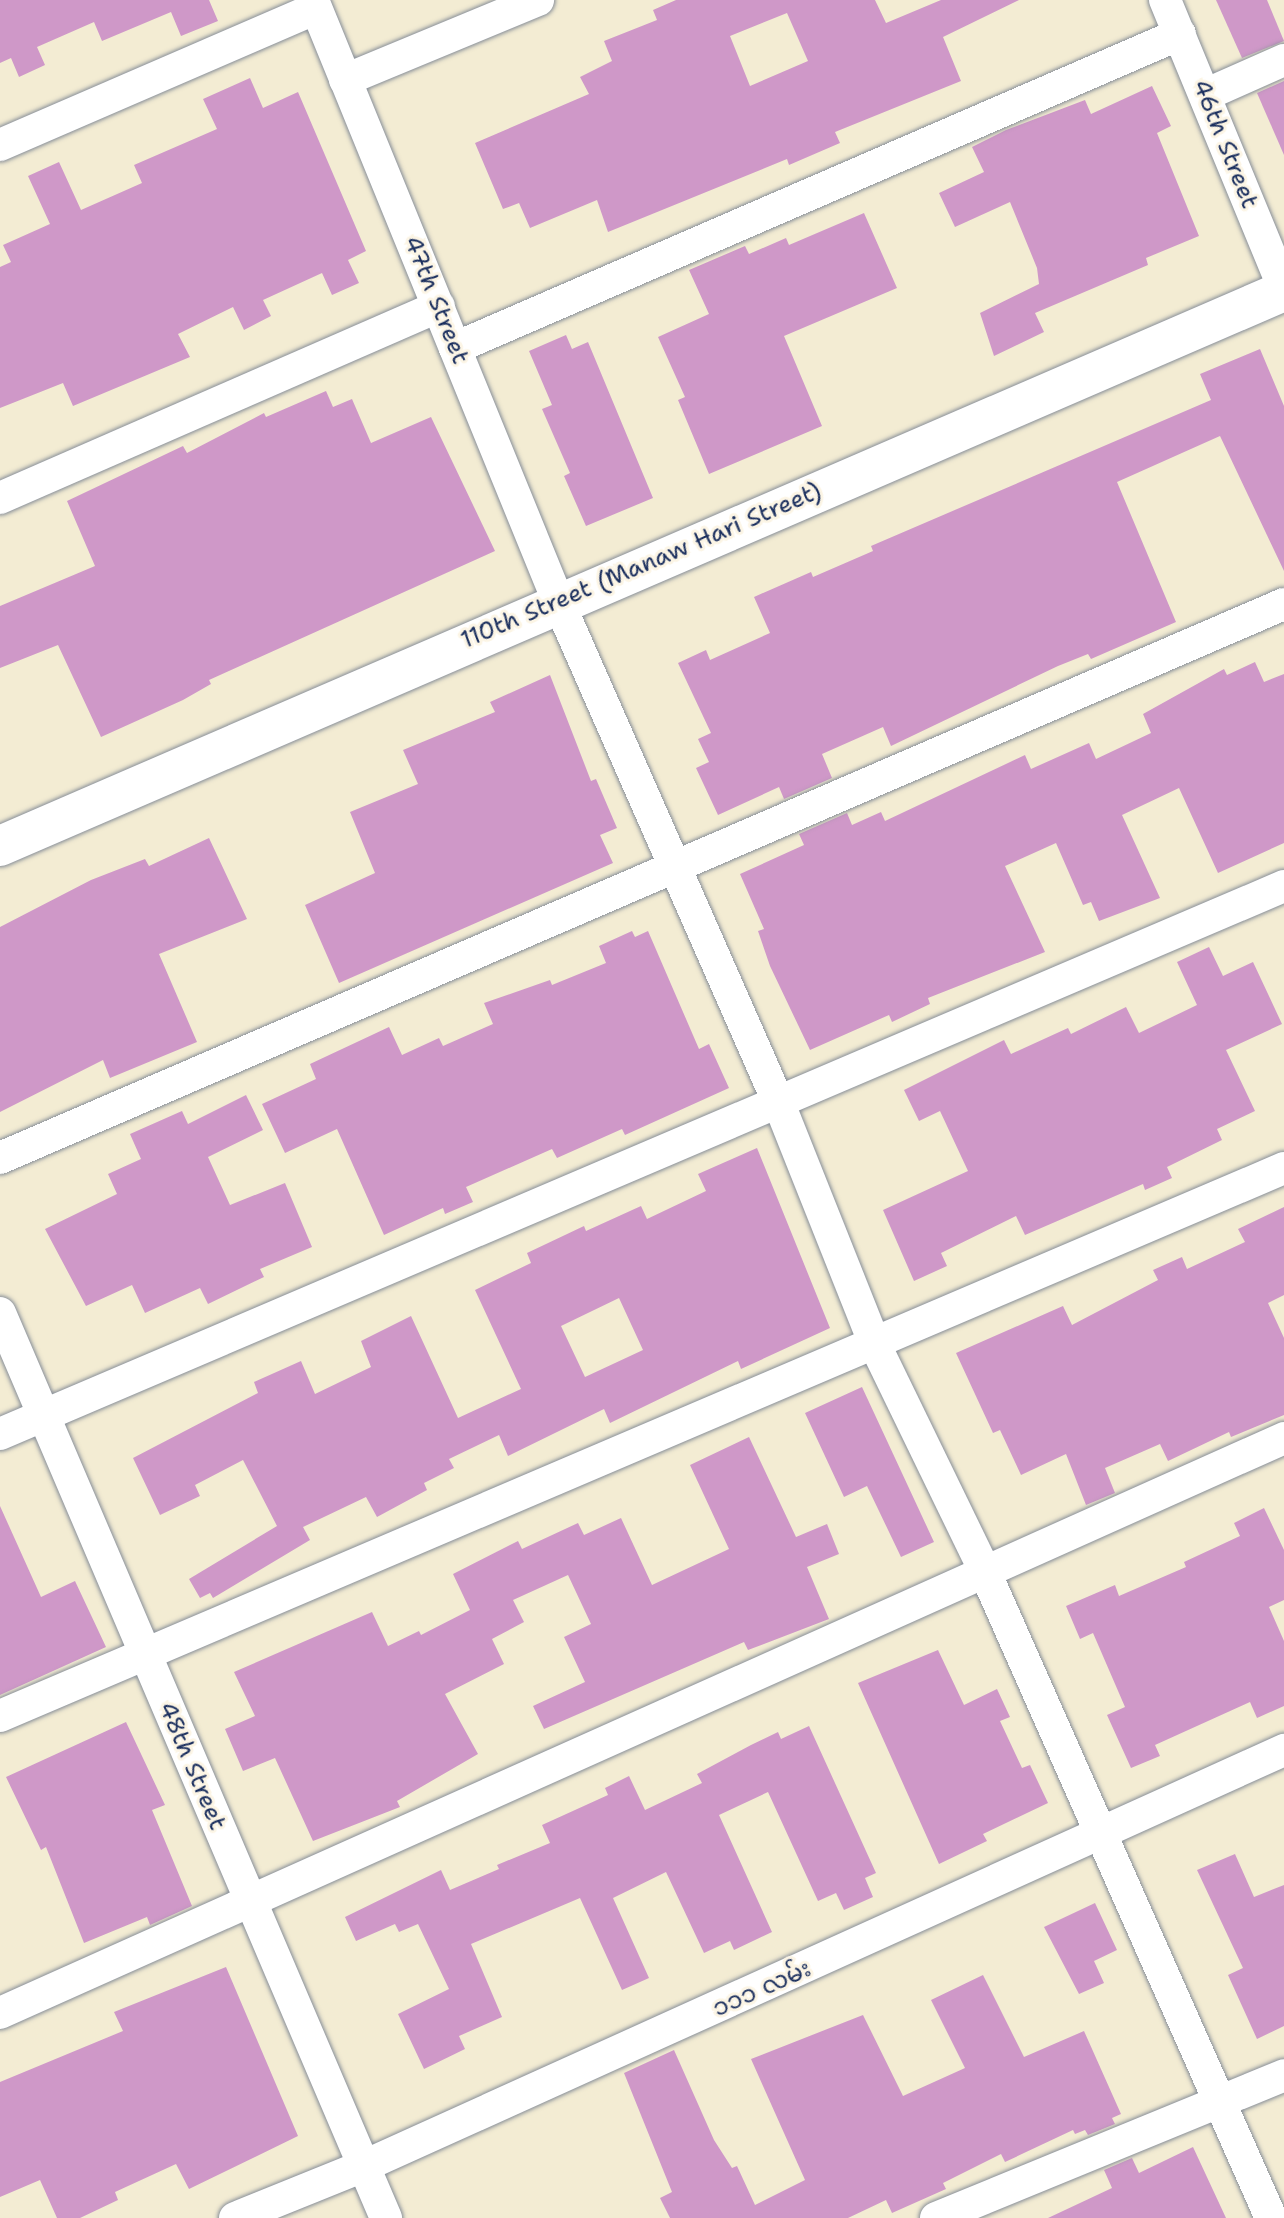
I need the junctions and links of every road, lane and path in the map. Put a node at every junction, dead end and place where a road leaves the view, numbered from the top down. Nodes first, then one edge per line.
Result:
1 (538, 0) edge
2 (1165, 0) edge
3 (314, 4) edge
4 (1180, 34) junction
5 (1284, 60) edge
6 (345, 80) junction
7 (1205, 95) junction
8 (0, 145) edge
9 (1284, 290) edge
10 (439, 306) junction
11 (455, 348) junction
12 (0, 498) edge
13 (558, 601) junction
14 (1284, 604) edge
15 (0, 846) edge
16 (677, 866) junction
17 (1284, 886) edge
18 (780, 1106) junction
19 (0, 1158) edge
20 (1284, 1168) edge
21 (0, 1313) edge
22 (875, 1345) junction
23 (44, 1415) junction
24 (0, 1434) edge
25 (1284, 1438) edge
26 (985, 1572) junction
27 (144, 1650) junction
28 (0, 1716) edge
29 (1284, 1750) edge
30 (1103, 1836) junction
31 (249, 1904) junction
32 (0, 2013) edge
33 (1284, 2075) edge
34 (1223, 2103) junction
35 (364, 2166) junction
36 (235, 2218) edge
37 (386, 2218) edge
38 (936, 2218) edge
39 (1271, 2218) edge

1 - 6 street
2 - 4 street, 46th Street
3 - 6 street, 47th Street
3 - 8 street
4 - 7 street, 46th Street
4 - 11 street
5 - 7 street
6 - 10 street, 47th Street
7 - 9 street, 46th Street
9 - 13 street, 110th Street (Manaw Hari Street)
10 - 11 street, 47th Street
10 - 12 street
11 - 13 street, 47th Street
13 - 15 street, 110th Street (Manaw Hari Street)
13 - 16 street, 47th Street
14 - 16 street
16 - 18 street, 47th Street
16 - 19 street
17 - 18 street
18 - 22 street, 47th Street
18 - 23 street
20 - 22 street
21 - 23 street, 48th Street
22 - 26 street, 47th Street
22 - 27 street
23 - 24 street
23 - 27 street, 48th Street
25 - 26 street
26 - 30 street, 47th Street
26 - 31 street
27 - 28 street
27 - 31 street, 48th Street
29 - 30 street, ၁၁၁ လမ်း
30 - 34 street, 47th Street
30 - 35 street, ၁၁၁ လမ်း
31 - 32 street
31 - 35 street, 48th Street
33 - 34 street
34 - 38 street
34 - 39 street, 47th Street
35 - 36 street, ၁၁၁ လမ်း
35 - 37 street, 48th Street

